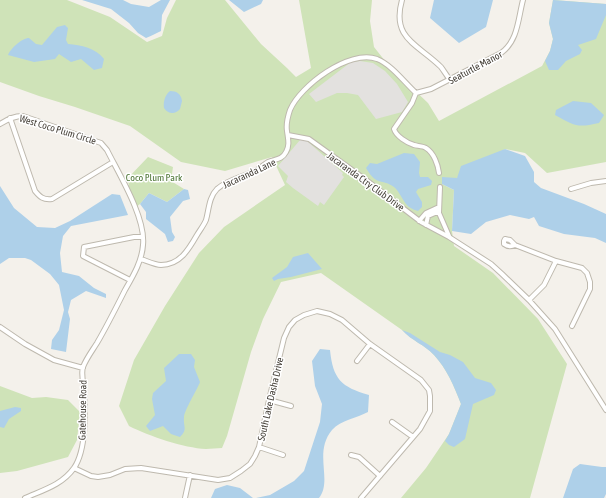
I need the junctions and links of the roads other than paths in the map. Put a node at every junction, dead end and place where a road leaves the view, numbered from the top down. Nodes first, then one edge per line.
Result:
1 (402, 0) edge
2 (523, 0) edge
3 (450, 80) junction
4 (416, 93) junction
5 (10, 118) junction
6 (0, 124) edge
7 (288, 135) junction
8 (113, 162) junction
9 (440, 173) dead end
10 (606, 181) edge
11 (440, 187) dead end
12 (571, 189) dead end
13 (439, 207) junction
14 (439, 213) junction
15 (419, 221) junction
16 (426, 225) junction
17 (143, 237) junction
18 (449, 237) junction
19 (515, 245) dead end
20 (141, 259) junction
21 (556, 261) junction
22 (130, 280) junction
23 (529, 300) junction
24 (572, 326) dead end
25 (0, 327) edge
26 (370, 344) junction
27 (357, 361) dead end
28 (83, 368) junction
29 (269, 400) junction
30 (291, 406) dead end
31 (606, 410) edge
32 (392, 422) dead end
33 (413, 437) junction
34 (259, 447) junction
35 (283, 455) dead end
36 (351, 455) dead end
37 (74, 468) junction
38 (190, 475) junction
39 (380, 476) junction
40 (32, 497) edge
41 (25, 498) edge
42 (185, 498) edge
43 (361, 498) edge

1 - 3 street
2 - 3 street, Seaturtle Manor
3 - 4 street, Seaturtle Manor
4 - 7 street, Jacaranda Lane
4 - 9 street
5 - 6 street
5 - 8 street, West Coco Plum Circle
5 - 8 street
7 - 15 street, Jacaranda Ctry Club Drive
7 - 20 street, Jacaranda Lane
8 - 17 street, West Coco Plum Circle
10 - 12 street
11 - 13 street
13 - 14 street
13 - 15 street
14 - 16 street
14 - 18 street
15 - 16 street, Jacaranda Ctry Club Drive
16 - 18 street, Jacaranda Ctry Club Drive
17 - 20 street, West Coco Plum Circle
17 - 22 street
18 - 23 street
19 - 21 street
20 - 22 street, Gatehouse Road
21 - 23 street
21 - 24 street
22 - 28 street, Gatehouse Road
23 - 31 street
25 - 28 street
26 - 27 street
26 - 29 street, South Lake Dasha Drive
26 - 33 street
28 - 37 street, Gatehouse Road
29 - 30 street
29 - 34 street, South Lake Dasha Drive
32 - 33 street
33 - 39 street
34 - 35 street
34 - 38 street, South Lake Dasha Drive
36 - 39 street
37 - 38 street, South Lake Dasha Drive
37 - 40 street, Gatehouse Road
38 - 42 street
39 - 43 street
40 - 41 street, Gatehouse Road

